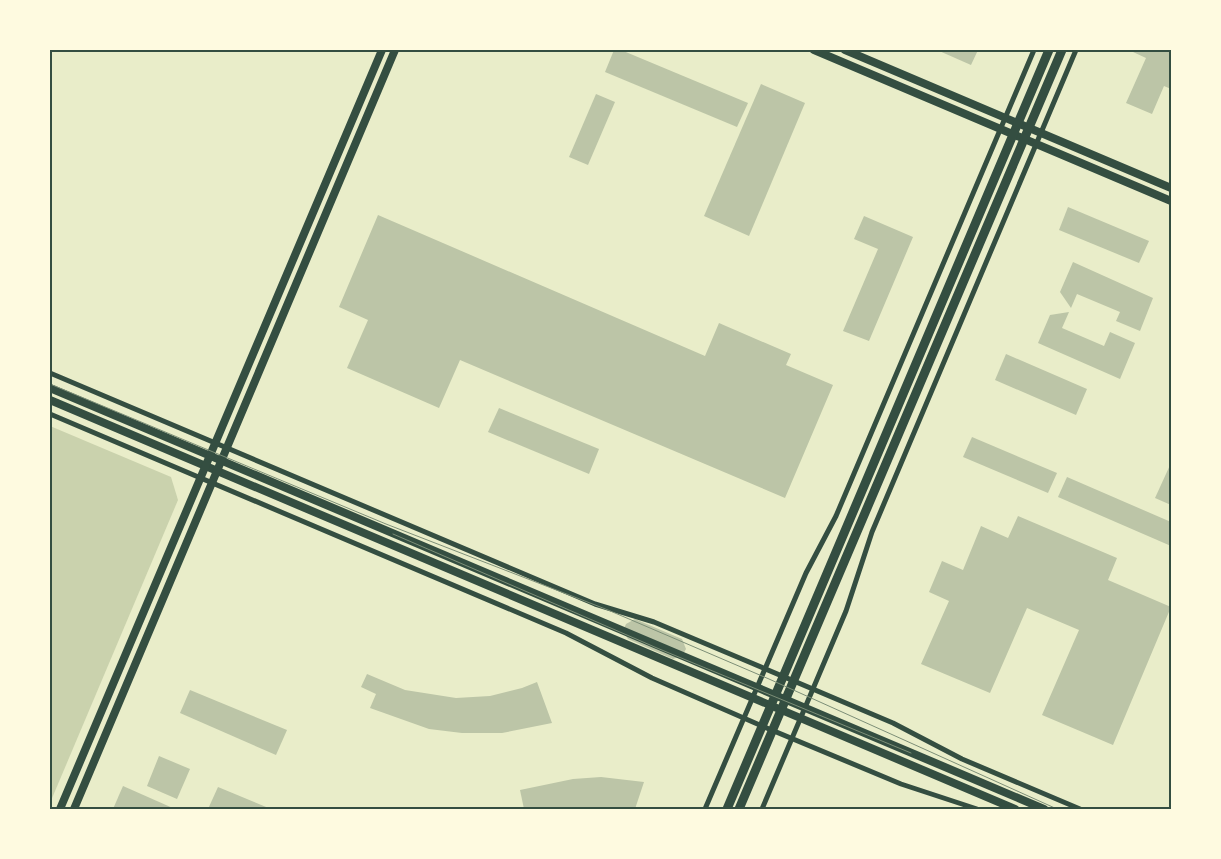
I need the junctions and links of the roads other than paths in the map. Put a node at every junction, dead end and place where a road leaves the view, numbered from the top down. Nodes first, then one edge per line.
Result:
1 (382, 50) edge
2 (395, 50) edge
3 (814, 50) edge
4 (845, 50) edge
5 (1034, 50) edge
6 (1049, 50) edge
7 (1062, 50) edge
8 (1076, 50) edge
9 (1005, 118) junction
10 (1018, 123) junction
11 (1029, 128) junction
12 (1000, 129) junction
13 (1041, 133) junction
14 (1014, 134) junction
15 (1024, 139) junction
16 (1036, 144) junction
17 (1171, 188) edge
18 (1171, 201) edge
19 (50, 373) edge
20 (50, 388) edge
21 (50, 400) edge
22 (50, 414) edge
23 (217, 443) junction
24 (227, 447) junction
25 (211, 456) junction
26 (222, 460) junction
27 (207, 466) junction
28 (217, 471) junction
29 (202, 478) junction
30 (212, 483) junction
31 (764, 668) junction
32 (784, 677) junction
33 (793, 681) junction
34 (756, 687) junction
35 (813, 689) junction
36 (776, 695) junction
37 (752, 698) junction
38 (785, 700) junction
39 (771, 706) junction
40 (805, 708) junction
41 (781, 710) junction
42 (744, 718) junction
43 (800, 718) junction
44 (762, 726) junction
45 (772, 730) junction
46 (792, 738) junction
47 (60, 809) edge
48 (74, 809) edge
49 (705, 809) edge
50 (727, 809) edge
51 (739, 809) edge
52 (762, 809) edge
53 (977, 809) edge
54 (1015, 809) edge
55 (1044, 809) edge
56 (1080, 809) edge

1 - 23 street
2 - 24 street
3 - 12 street
4 - 9 street
5 - 9 street
6 - 10 main road
7 - 11 main road
8 - 13 street
9 - 10 street
9 - 12 street
10 - 11 street
10 - 14 main road
11 - 13 street
11 - 15 main road
12 - 14 street
12 - 31 street
13 - 16 street
13 - 17 street
14 - 15 street
14 - 32 main road
15 - 16 street
15 - 33 main road
16 - 18 street
16 - 35 street
19 - 23 street
20 - 25 street
21 - 27 street
22 - 29 street
23 - 24 street
23 - 25 street
24 - 26 street
24 - 31 street
25 - 26 street
25 - 27 street
26 - 28 street
26 - 34 street
27 - 28 street
27 - 29 street
28 - 30 street
28 - 37 street
29 - 30 street
29 - 47 street
30 - 42 street
30 - 48 street
31 - 32 street
31 - 34 street
32 - 33 street
32 - 36 main road
33 - 35 street
33 - 38 main road
34 - 36 street
34 - 37 street
35 - 40 street
35 - 56 street
36 - 38 street
36 - 39 main road
37 - 39 street
37 - 42 street
38 - 40 street
38 - 41 main road
39 - 41 street
39 - 44 main road
40 - 43 street
40 - 55 street
41 - 43 street
41 - 45 main road
42 - 44 street
42 - 49 street
43 - 46 street
43 - 54 street
44 - 45 street
44 - 50 main road
45 - 46 street
45 - 51 main road
46 - 52 street
46 - 53 street

